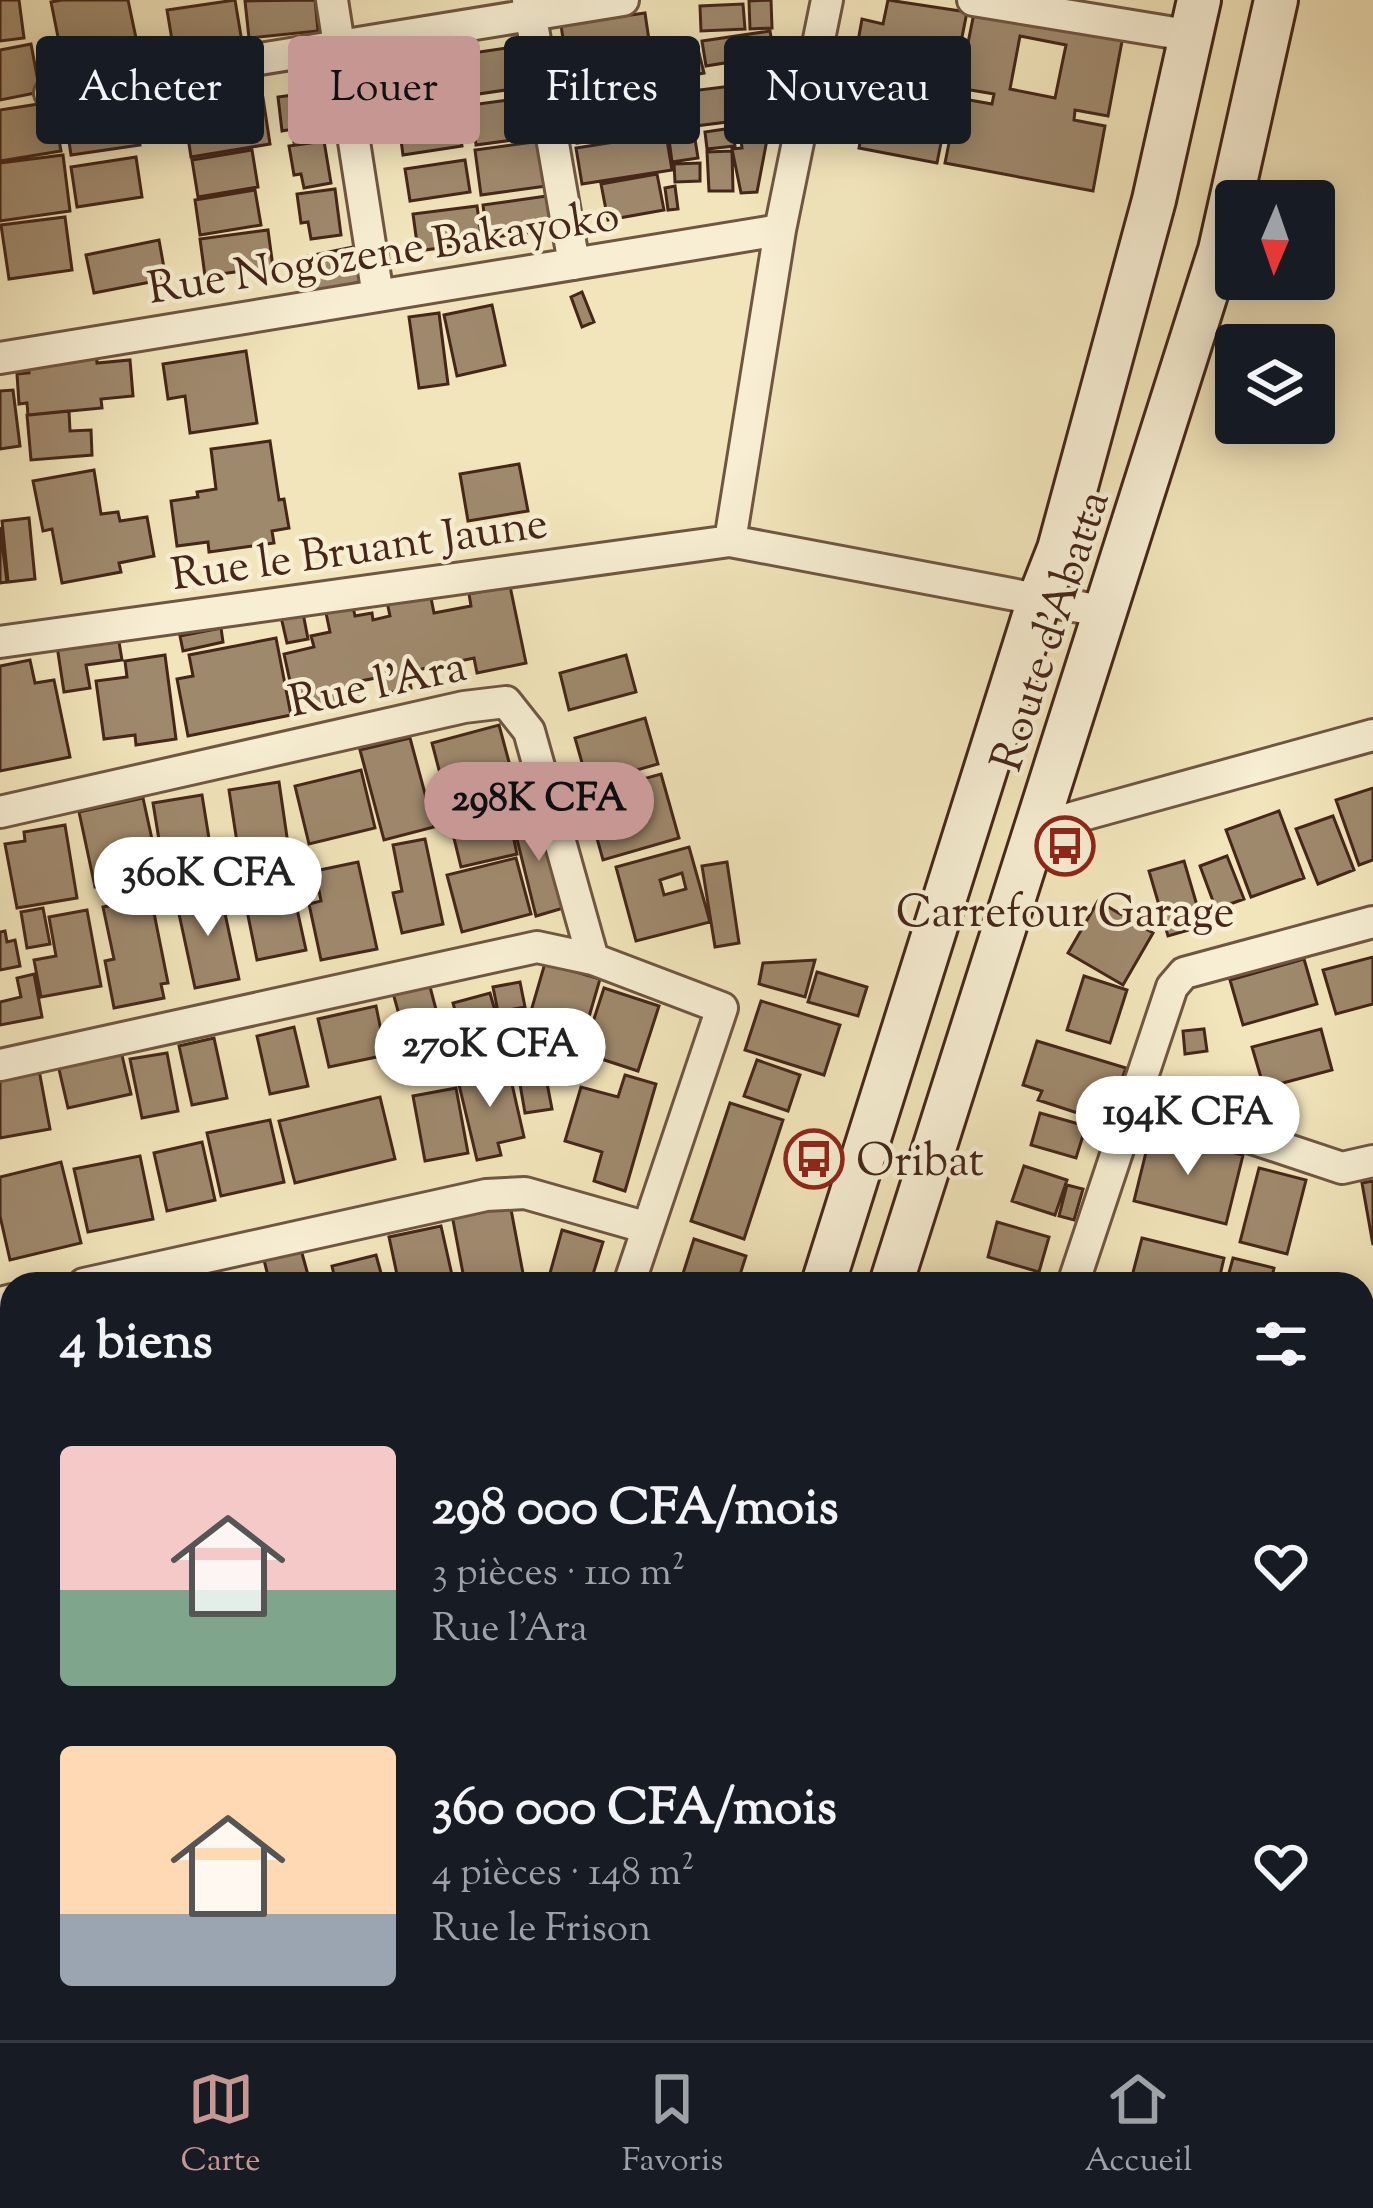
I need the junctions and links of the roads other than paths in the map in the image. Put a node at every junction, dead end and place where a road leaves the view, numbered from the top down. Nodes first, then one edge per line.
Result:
1 (332, 0) edge
2 (622, 0) edge
3 (827, 0) edge
4 (973, 0) edge
5 (1276, 0) edge
6 (529, 8) edge
7 (1196, 18) edge
8 (337, 36) edge
9 (389, 36) edge
10 (354, 144) edge
11 (780, 230) junction
12 (574, 264) junction
13 (378, 296) junction
14 (0, 358) edge
15 (730, 541) junction
16 (1039, 599) junction
17 (1106, 612) junction
18 (0, 642) edge
19 (1373, 735) edge
20 (0, 812) edge
21 (1039, 827) junction
22 (1373, 922) edge
23 (593, 959) junction
24 (0, 1065) edge
25 (1135, 1099) junction
26 (1373, 1161) edge
27 (648, 1228) junction
28 (139, 1272) edge
29 (633, 1272) edge
30 (827, 1272) edge
31 (895, 1272) edge
32 (1077, 1272) edge

1 - 8 street
2 - 6 street
3 - 11 street
4 - 7 street
5 - 17 street, Route d'Abatta
6 - 9 street
6 - 12 street
7 - 16 street, Route d'Abatta
10 - 13 street
11 - 12 street, Rue Nogozene Bakayoko
11 - 15 street
12 - 13 street, Rue Nogozene Bakayoko
13 - 14 street, Rue Nogozene Bakayoko
15 - 16 street, Rue le Bruant Jaune
15 - 18 street, Rue le Bruant Jaune
16 - 17 street, Rue le Bruant Jaune
16 - 30 street, Route d'Abatta
17 - 21 street, Route d'Abatta
19 - 21 street
20 - 23 street, Rue l'Ara
21 - 31 street, Route d'Abatta
22 - 25 street
23 - 24 street
23 - 27 street
25 - 26 street
25 - 32 street
27 - 28 street
27 - 29 street

